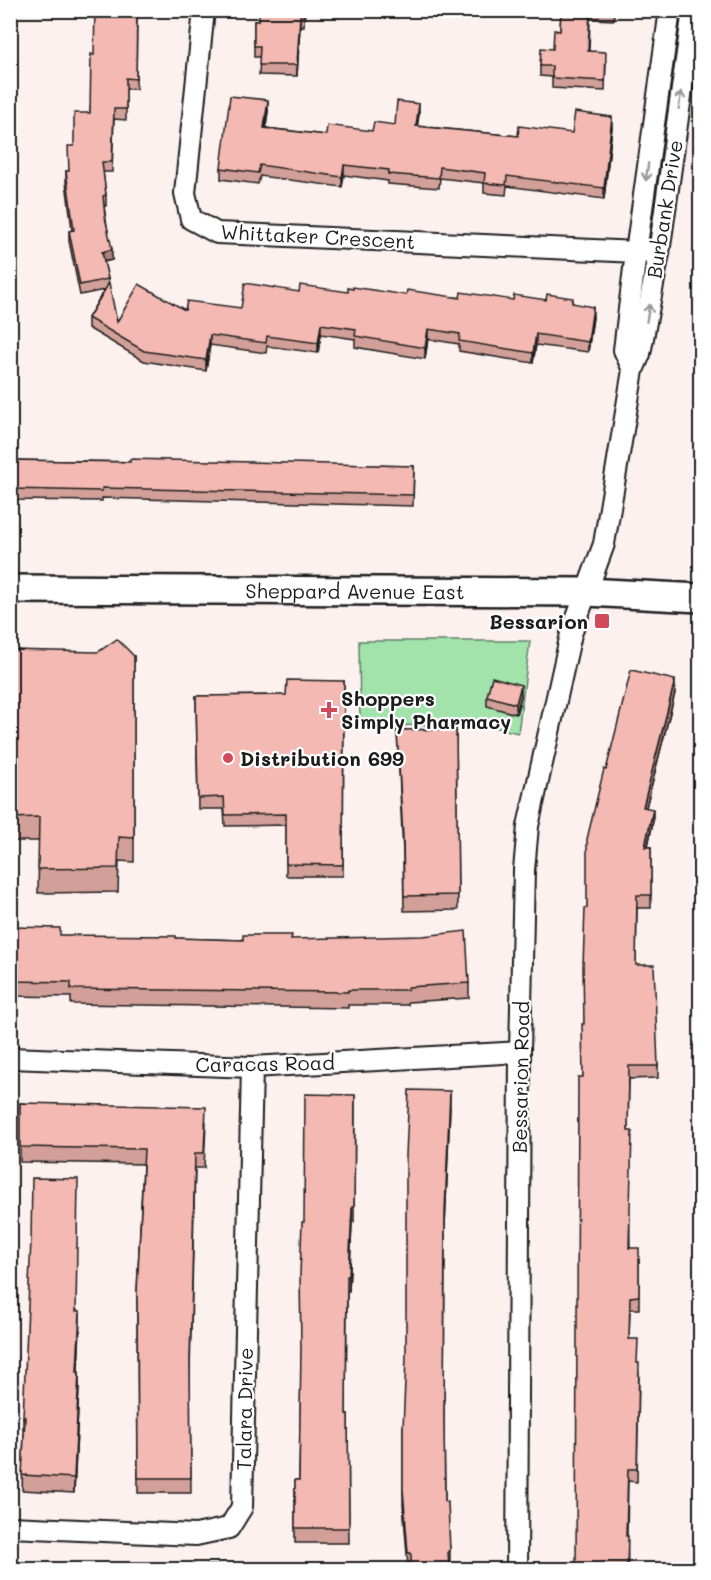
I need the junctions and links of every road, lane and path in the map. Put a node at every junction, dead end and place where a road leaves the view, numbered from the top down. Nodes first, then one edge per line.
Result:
1 (204, 10) edge
2 (670, 10) edge
3 (693, 10) edge
4 (636, 252) junction
5 (659, 253) junction
6 (633, 370) junction
7 (10, 589) edge
8 (588, 592) junction
9 (700, 598) edge
10 (520, 1052) junction
11 (10, 1058) edge
12 (252, 1067) junction
13 (10, 1527) edge
14 (517, 1569) edge

1 - 4 street, Whittaker Crescent
2 -> 4 street, Burbank Drive
5 -> 3 street, Burbank Drive
4 - 5 street, Whittaker Crescent
4 - 6 street, Burbank Drive
6 -> 5 street, Burbank Drive
6 - 8 street, Burbank Drive
7 - 8 main road, Sheppard Avenue East
8 - 9 main road, Sheppard Avenue East
8 - 10 street, Bessarion Road
10 - 12 street, Caracas Road
10 - 14 street, Bessarion Road
11 - 12 street, Caracas Road
12 - 13 street, Talara Drive

